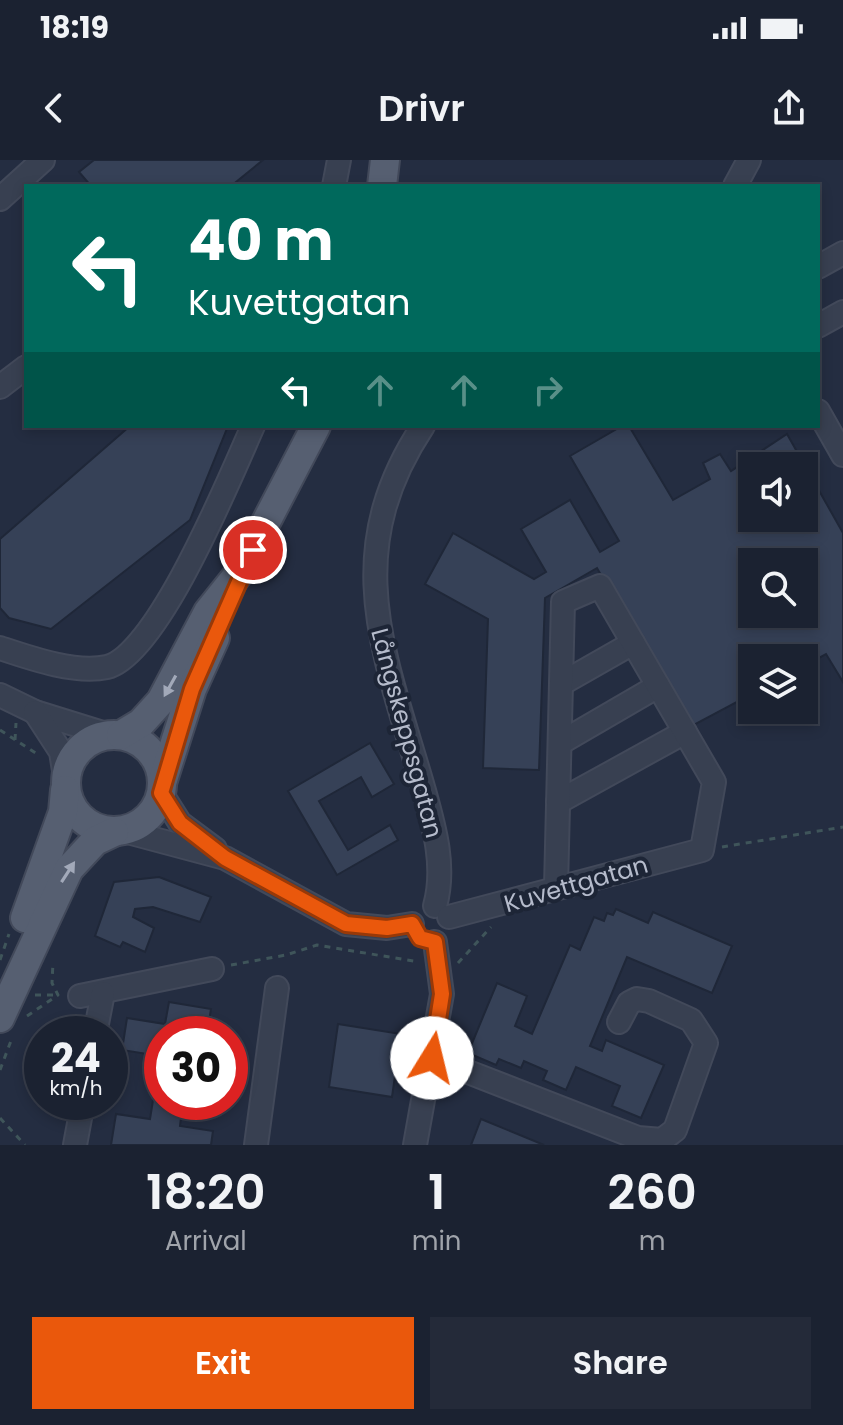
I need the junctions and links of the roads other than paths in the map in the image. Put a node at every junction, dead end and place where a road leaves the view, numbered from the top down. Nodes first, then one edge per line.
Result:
1 (43, 160) edge
2 (339, 160) edge
3 (385, 160) edge
4 (749, 160) edge
5 (334, 184) edge
6 (382, 184) edge
7 (736, 184) edge
8 (0, 199) edge
9 (843, 253) edge
10 (820, 266) edge
11 (843, 312) edge
12 (820, 325) edge
13 (24, 369) edge
14 (0, 387) edge
15 (830, 421) edge
16 (252, 428) edge
17 (315, 428) edge
18 (422, 428) edge
19 (843, 455) edge
20 (240, 572) junction
21 (633, 643) junction
22 (0, 648) edge
23 (561, 684) junction
24 (658, 686) junction
25 (0, 695) edge
26 (26, 717) junction
27 (685, 732) junction
28 (115, 735) junction
29 (560, 743) junction
30 (65, 783) junction
31 (161, 789) junction
32 (558, 802) junction
33 (119, 831) junction
34 (225, 858) junction
35 (556, 887) junction
36 (442, 912) junction
37 (412, 924) junction
38 (435, 942) junction
39 (212, 969) road end
40 (0, 982) edge
41 (277, 988) dead end
42 (103, 993) junction
43 (80, 996) dead end
44 (99, 1016) edge
45 (0, 1018) edge
46 (619, 1022) dead end
47 (432, 1058) junction
48 (80, 1120) edge
49 (75, 1145) edge
50 (256, 1145) edge
51 (415, 1145) edge

1 - 8 street
2 - 5 street
3 - 6 main road
4 - 7 street
9 - 10 street
11 - 12 street
13 - 14 street
15 - 19 street
16 - 22 street
17 - 20 main road
18 - 36 street, Långskeppsgatan
20 -> 28 main road
20 - 31 main road
21 - 23 street
21 - 23 street
21 - 24 street
23 - 29 street
24 - 27 street
24 - 29 street
25 - 26 street
26 - 28 street
26 - 30 street
27 - 32 street
27 - 35 street, Kuvettgatan
28 - 30 main road
28 - 31 main road
29 - 32 street
30 - 33 main road
30 - 40 main road
31 - 33 main road
31 - 34 street
32 - 35 street
33 - 34 street
45 -> 33 main road
34 - 37 street
35 - 36 street, Kuvettgatan
36 - 37 street
36 - 38 street
37 - 38 street
38 - 47 street
39 - 42 street
41 - 50 street
42 - 43 street
42 - 44 street
46 - 47 street
47 - 51 street
48 - 49 street

